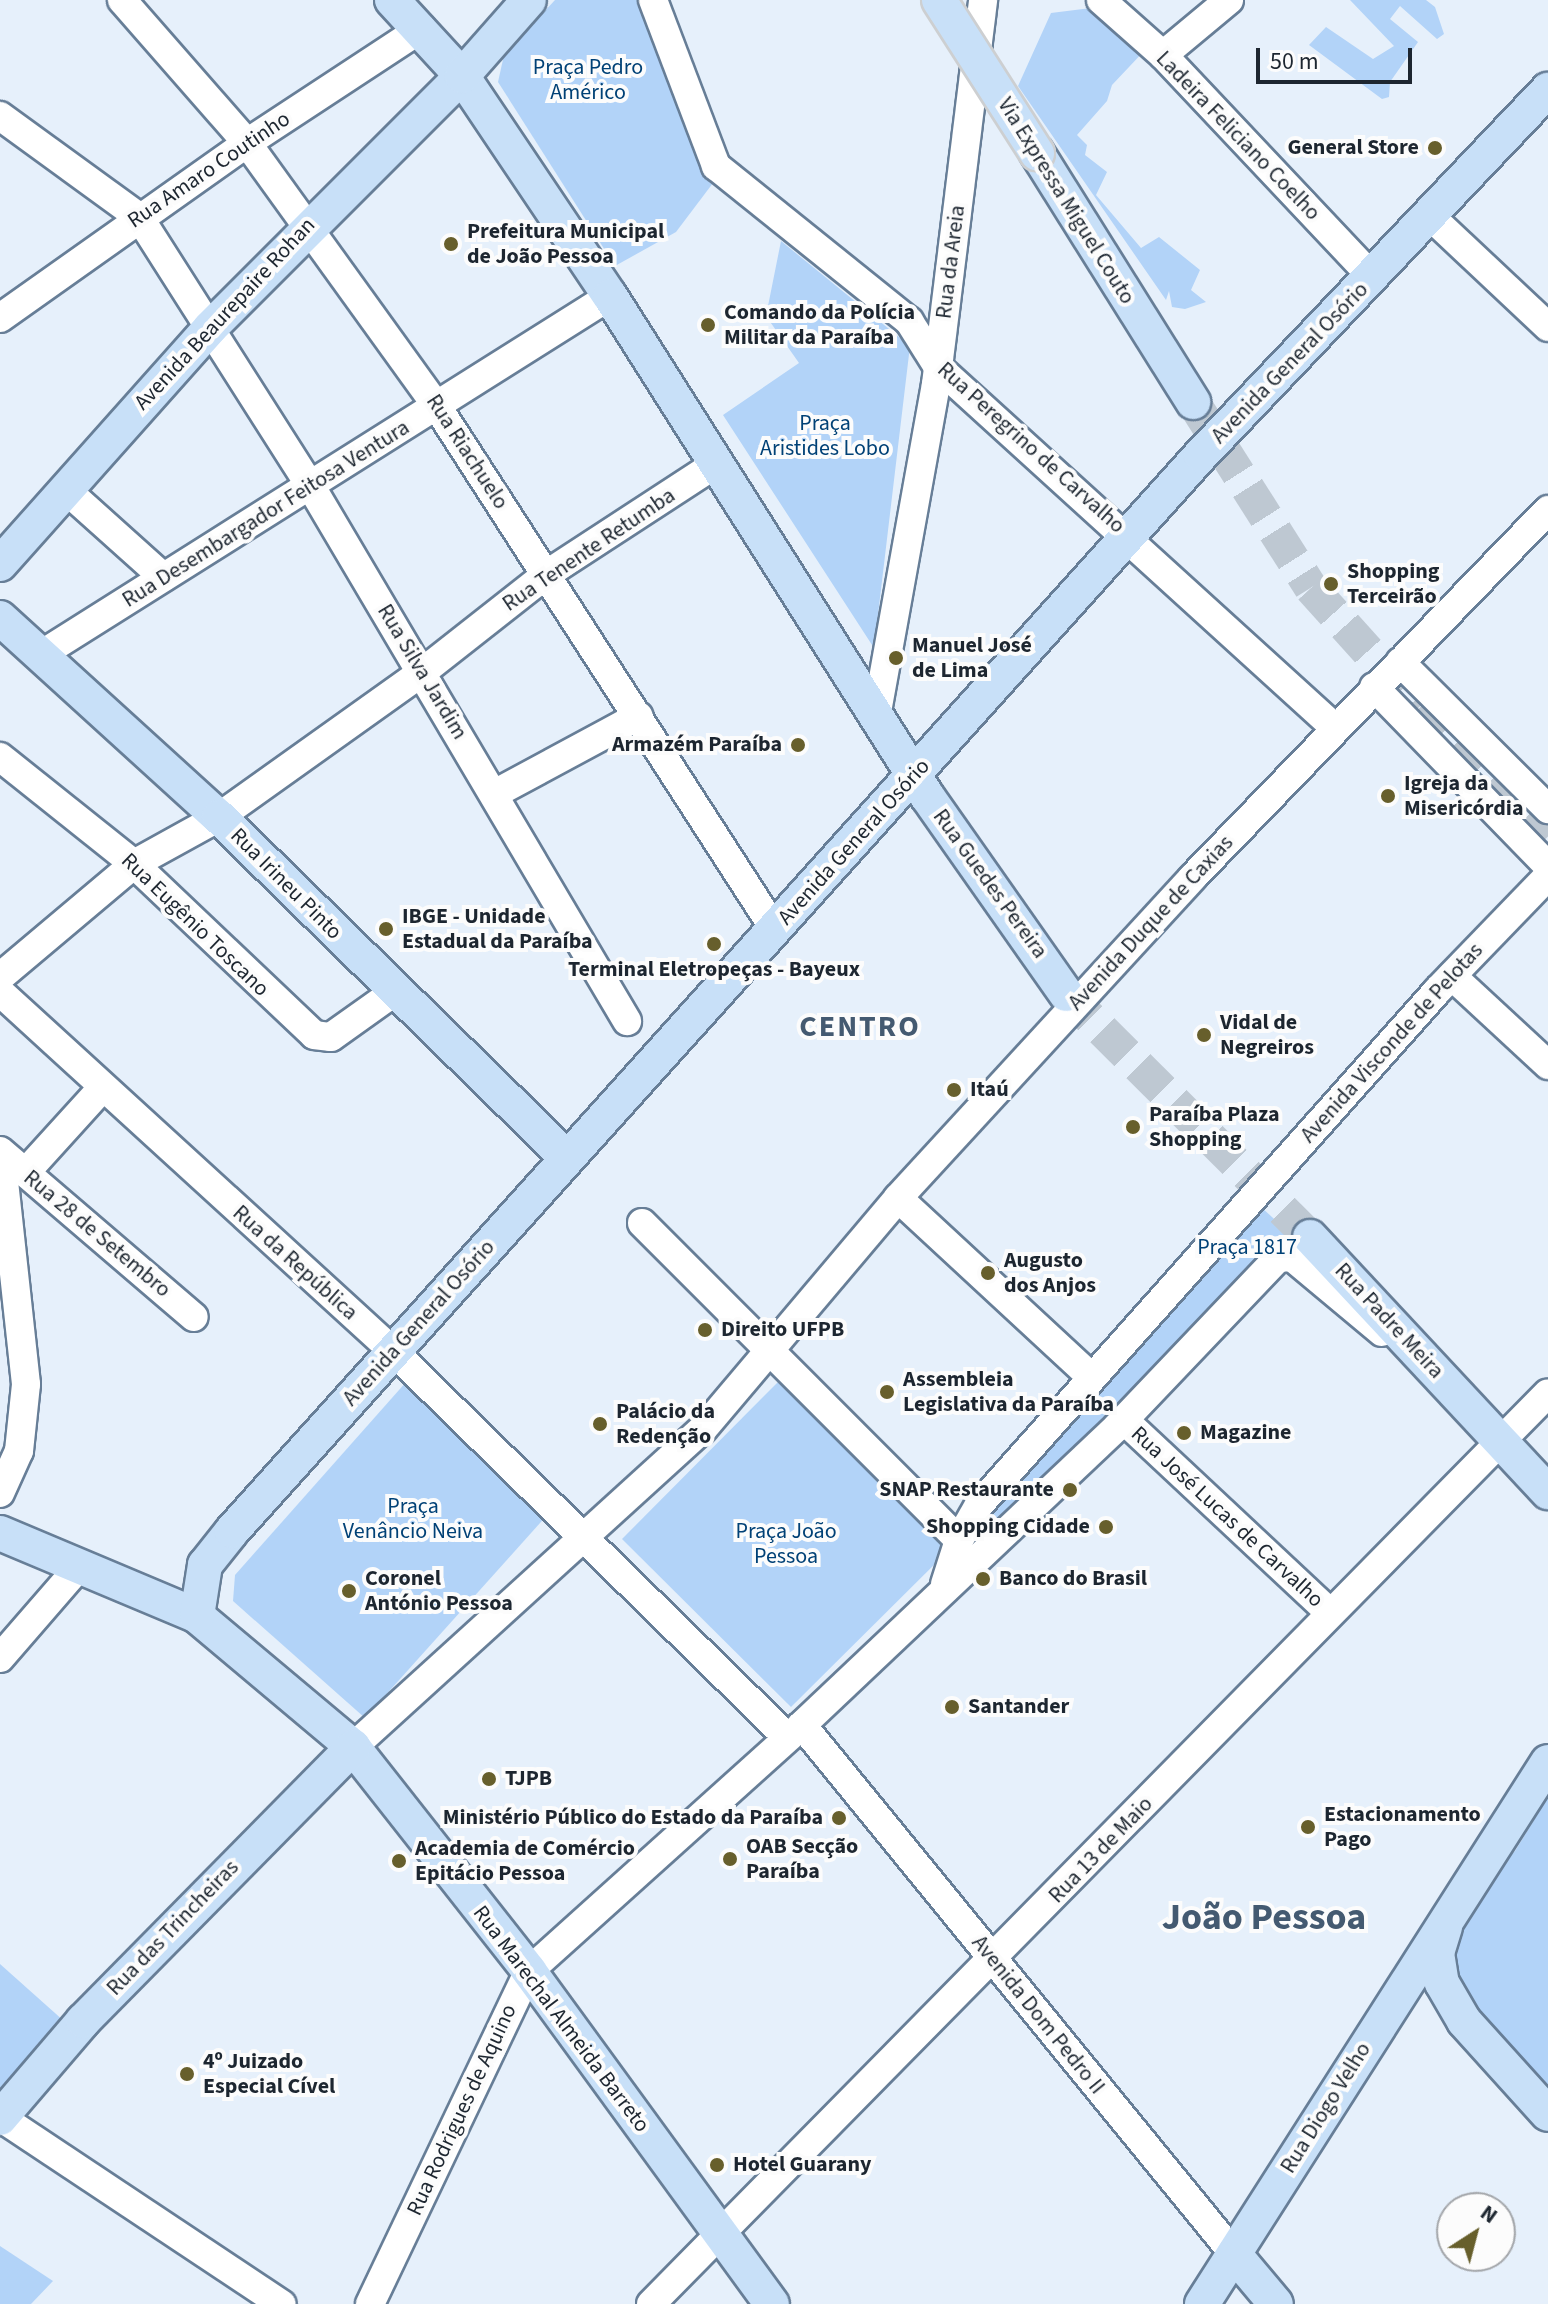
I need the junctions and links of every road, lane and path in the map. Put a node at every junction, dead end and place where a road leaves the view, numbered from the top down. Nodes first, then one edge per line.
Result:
1 (392, 0) edge
2 (529, 0) edge
3 (653, 0) edge
4 (939, 0) edge
5 (983, 0) edge
6 (1101, 0) edge
7 (1229, 0) edge
8 (134, 4) edge
9 (422, 28) junction
10 (1163, 55) junction
11 (462, 76) junction
12 (1548, 90) edge
13 (0, 116) edge
14 (247, 143) junction
15 (1430, 216) junction
16 (139, 217) junction
17 (308, 225) junction
18 (1372, 277) junction
19 (610, 296) junction
20 (1545, 317) edge
21 (0, 318) edge
22 (210, 328) junction
23 (938, 367) junction
24 (1193, 402) tunnel mouth
25 (438, 408) junction
26 (716, 464) junction
27 (310, 485) junction
28 (65, 489) junction
29 (1548, 510) edge
30 (1131, 538) junction
31 (0, 564) edge
32 (547, 574) junction
33 (163, 577) junction
34 (0, 618) edge
35 (42, 654) junction
36 (1400, 662) junction
37 (421, 673) junction
38 (1374, 687) junction
39 (877, 712) junction
40 (639, 716) junction
41 (1334, 727) junction
42 (1491, 752) junction
43 (0, 757) edge
44 (914, 775) junction
45 (1466, 778) junction
46 (496, 793) junction
47 (1548, 809) edge
48 (219, 817) junction
49 (1544, 860) edge
50 (134, 864) junction
51 (775, 930) junction
52 (1452, 976) junction
53 (0, 977) edge
54 (0, 992) edge
55 (394, 992) junction
56 (1066, 994) tunnel mouth
57 (627, 1021) dead end
58 (1548, 1065) edge
59 (102, 1088) junction
60 (0, 1151) edge
61 (566, 1157) junction
62 (25, 1173) junction
63 (898, 1198) junction
64 (642, 1223) dead end
65 (1301, 1247) joint
66 (194, 1317) dead end
67 (394, 1352) junction
68 (772, 1353) junction
69 (1090, 1376) junction
70 (1548, 1393) edge
71 (1124, 1420) junction
72 (1501, 1441) junction
73 (1548, 1492) edge
74 (0, 1493) edge
75 (0, 1533) edge
76 (585, 1538) junction
77 (959, 1540) junction
78 (78, 1568) junction
79 (944, 1587) junction
80 (1330, 1613) junction
81 (197, 1616) junction
82 (0, 1658) edge
83 (794, 1731) junction
84 (353, 1747) junction
85 (1548, 1762) edge
86 (1450, 1912) junction
87 (994, 1959) junction
88 (529, 1971) junction
89 (1548, 2114) edge
90 (0, 2117) edge
91 (720, 2234) junction
92 (1234, 2254) junction
93 (281, 2304) edge
94 (370, 2304) edge
95 (651, 2304) edge
96 (772, 2304) edge
97 (1202, 2304) edge
98 (1276, 2304) edge

1 - 9 main road
2 - 11 main road
3 - 23 street, Rua Peregrino de Carvalho
4 - 24 main road, Via Expressa Miguel Couto, bridge
5 - 23 street, Rua da Areia
6 - 10 street, Ladeira Feliciano Coelho
7 - 10 street
8 - 14 street, Rua Riachuelo
9 - 11 main road
9 - 14 street, Rua Amaro Coutinho
10 - 18 street, Ladeira Feliciano Coelho
11 - 17 main road, Avenida Beaurepaire Rohan
11 - 19 main road
12 - 15 main road, Avenida General Osório
13 - 16 street
14 - 16 street, Rua Amaro Coutinho
14 - 17 street, Rua Riachuelo
15 - 18 main road, Avenida General Osório
15 - 20 street
16 - 21 street, Rua Amaro Coutinho
16 - 22 street, Rua Silva Jardim
17 - 22 main road, Avenida Beaurepaire Rohan
17 - 25 street, Rua Riachuelo
18 - 30 main road, Avenida General Osório
19 - 25 street, Rua Desembargador Feitosa Ventura
19 - 26 main road
22 - 27 street, Rua Silva Jardim
22 - 28 main road, Avenida Beaurepaire Rohan
23 - 30 street, Rua Peregrino de Carvalho
23 - 39 street, Rua da Areia
25 - 27 street, Rua Desembargador Feitosa Ventura
25 - 32 street, Rua Riachuelo
26 - 32 street, Rua Tenente Retumba
26 - 39 main road
27 - 33 street, Rua Desembargador Feitosa Ventura
27 - 37 street, Rua Silva Jardim
28 - 31 main road, Avenida Beaurepaire Rohan
28 - 33 street
29 - 36 street, Avenida Duque de Caxias
30 - 41 street, Rua Peregrino de Carvalho
30 - 44 main road, Avenida General Osório
32 - 37 street, Rua Tenente Retumba
32 - 40 street, Rua Riachuelo
33 - 35 street, Rua Desembargador Feitosa Ventura
34 - 35 main road, Rua Irineu Pinto
35 - 48 main road, Rua Irineu Pinto
36 - 38 street, Avenida Duque de Caxias
36 - 42 street
37 - 46 street, Rua Silva Jardim
37 - 48 street, Rua Tenente Retumba
38 - 41 street, Avenida Duque de Caxias
38 - 45 street
39 - 44 main road
40 - 46 street
40 - 51 street, Rua Riachuelo
41 - 63 street, Avenida Duque de Caxias
42 - 45 street
42 - 47 street
43 - 50 street, Rua Eugênio Toscano
44 - 51 main road, Avenida General Osório
44 - 56 main road, Rua Guedes Pereira
45 - 49 street
46 - 57 street, Rua Silva Jardim
48 - 50 street, Rua Tenente Retumba
48 - 55 main road, Rua Irineu Pinto
49 - 52 street, Avenida Visconde de Pelotas
50 - 53 street, Rua Tenente Retumba
50 - 55 street, Rua Eugênio Toscano
51 - 61 main road, Avenida General Osório
52 - 58 street
52 - 69 street, Avenida Visconde de Pelotas
54 - 59 street, Rua da República
55 - 61 main road, Rua Irineu Pinto
59 - 62 street
59 - 67 street, Rua da República
60 - 62 street, Rua 28 de Setembro
60 - 74 street
61 - 67 main road, Avenida General Osório
62 - 66 street, Rua 28 de Setembro
63 - 68 street, Avenida Duque de Caxias
63 - 69 street
64 - 68 street
65 - 71 street
65 - 72 main road, Rua Padre Meira
67 - 76 street, Rua da República
67 - 81 main road, Avenida General Osório
68 - 76 street
68 - 77 street
69 - 77 street, Avenida Visconde de Pelotas
70 - 72 street, Rua 13 de Maio
71 - 79 street
71 - 80 street, Rua José Lucas de Carvalho
72 - 73 main road, Rua Padre Meira
72 - 80 street, Rua 13 de Maio
75 - 78 main road, Rua Marechal Almeida Barreto
76 - 83 street
76 - 84 street
77 - 79 street, Avenida Visconde de Pelotas
78 - 81 main road, Rua Marechal Almeida Barreto
78 - 82 street
79 - 83 street
80 - 87 street, Rua 13 de Maio
81 - 84 main road, Rua Marechal Almeida Barreto
83 - 87 street, Avenida Dom Pedro II
83 - 88 street, Rua Rodrigues de Aquino
84 - 88 main road, Rua Marechal Almeida Barreto
84 - 90 main road, Rua das Trincheiras
85 - 86 main road
86 - 89 main road
86 - 92 main road, Rua Diogo Velho
87 - 91 street, Rua 13 de Maio
87 - 92 street, Avenida Dom Pedro II
88 - 91 main road, Rua Marechal Almeida Barreto
88 - 94 street, Rua Rodrigues de Aquino
90 - 93 street
91 - 95 street, Rua 13 de Maio
91 - 96 main road, Rua Marechal Almeida Barreto
92 - 97 main road, Rua Diogo Velho
92 - 98 main road, Avenida Dom Pedro II

